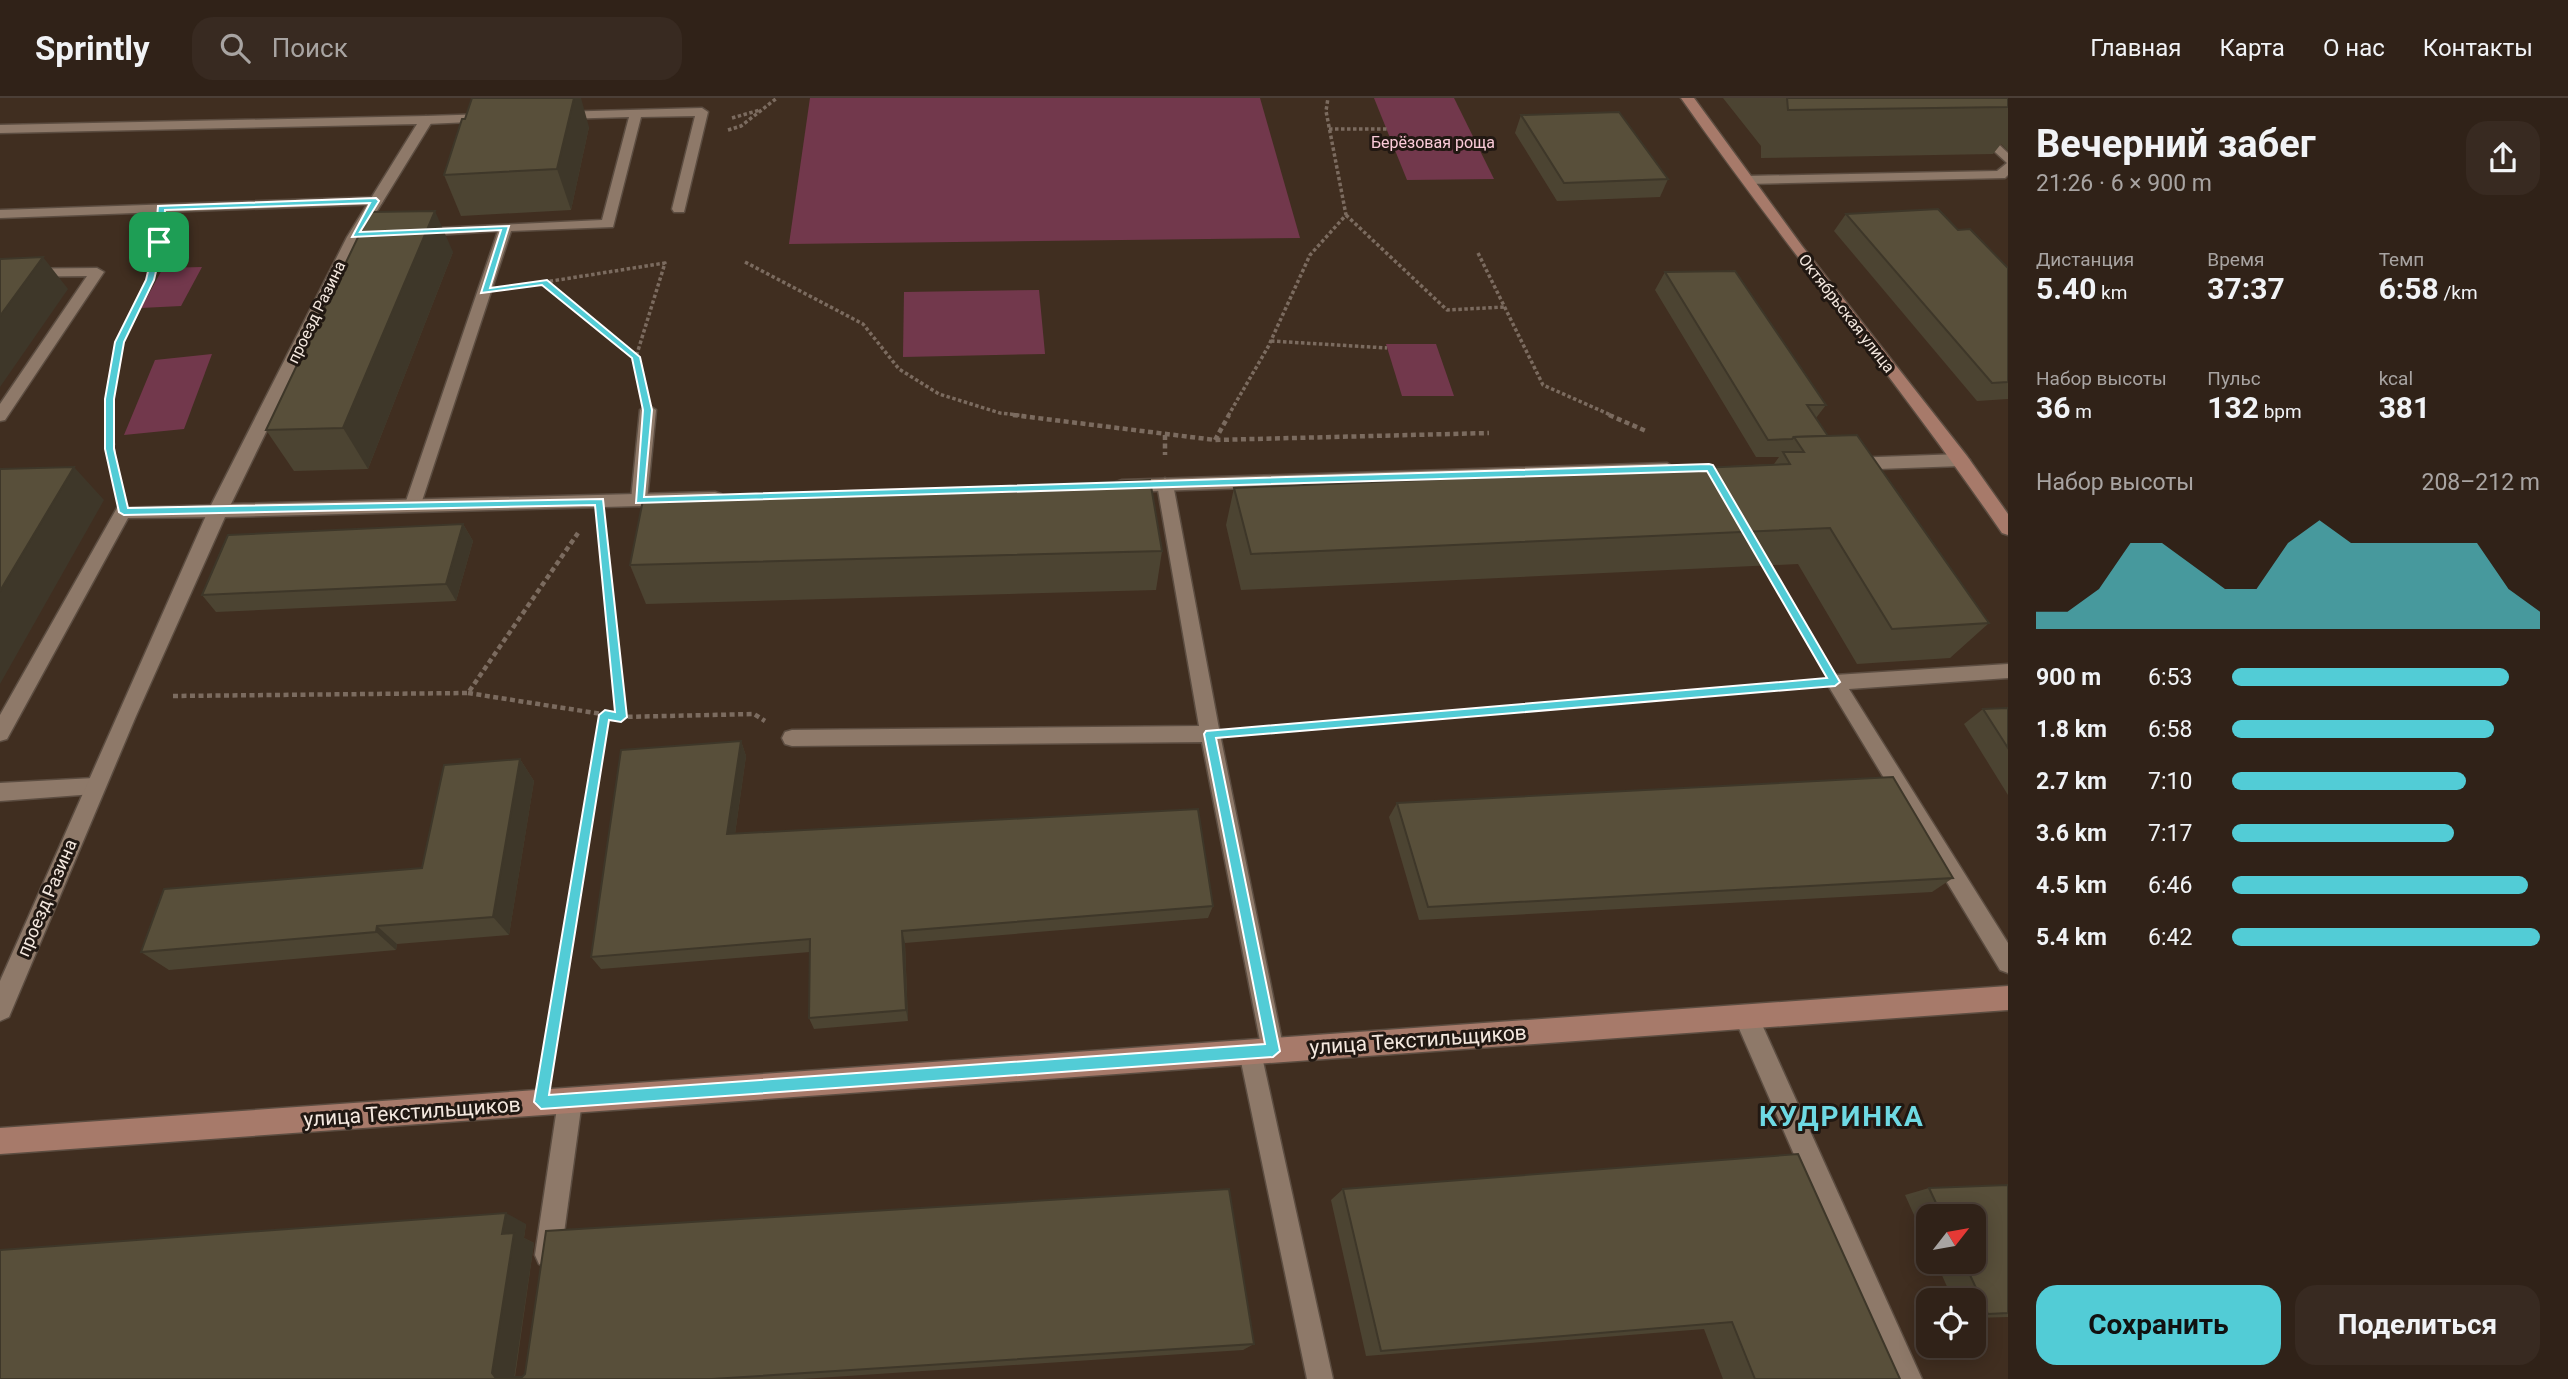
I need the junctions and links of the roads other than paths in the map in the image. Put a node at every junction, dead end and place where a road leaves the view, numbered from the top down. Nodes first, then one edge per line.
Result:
1 (1687, 98) edge
2 (1942, 98) edge
3 (636, 113) junction
4 (544, 116) edge
5 (504, 117) edge
6 (426, 120) junction
7 (0, 129) edge
8 (2008, 160) edge
9 (2008, 167) edge
10 (1747, 180) junction
11 (376, 201) junction
12 (678, 209) dead end
13 (0, 214) edge
14 (506, 227) junction
15 (405, 233) edge
16 (0, 273) edge
17 (648, 410) road end
18 (0, 416) edge
19 (1961, 460) junction
20 (1827, 464) edge
21 (1684, 469) edge
22 (1166, 484) junction
23 (1102, 486) edge
24 (738, 497) edge
25 (639, 500) junction
26 (412, 507) junction
27 (217, 511) junction
28 (2008, 528) edge
29 (2008, 671) edge
30 (0, 733) edge
31 (1210, 734) junction
32 (793, 738) road end
33 (94, 786) junction
34 (0, 792) edge
35 (2008, 963) edge
36 (2008, 998) edge
37 (0, 1010) edge
38 (1746, 1017) junction
39 (1262, 1051) junction
40 (570, 1101) junction
41 (0, 1141) edge
42 (544, 1283) edge
43 (1320, 1379) edge
44 (1907, 1379) edge

1 - 10 street, Октябрьская улица
2 - 8 lane
3 - 4 lane
3 - 12 lane
3 - 14 lane
5 - 6 lane
6 - 7 street
6 - 11 street, проезд Разина
9 - 10 lane
10 - 19 street, Октябрьская улица
11 - 13 lane
11 - 27 street, проезд Разина
14 - 15 lane
14 - 26 lane
16 - 18 lane
17 - 25 lane
19 - 20 street
19 - 28 street, Октябрьская улица
21 - 22 street
22 - 23 street
22 - 31 lane
24 - 25 street
25 - 26 street
26 - 27 street
27 - 30 lane
27 - 33 street, проезд Разина
29 - 35 lane
31 - 32 lane
31 - 39 lane
33 - 34 lane
33 - 37 street, проезд Разина
36 - 38 street, улица Текстильщиков
38 - 39 street, улица Текстильщиков
38 - 44 street
39 - 40 street, улица Текстильщиков
39 - 43 lane
40 - 41 street, улица Текстильщиков
40 - 42 lane

